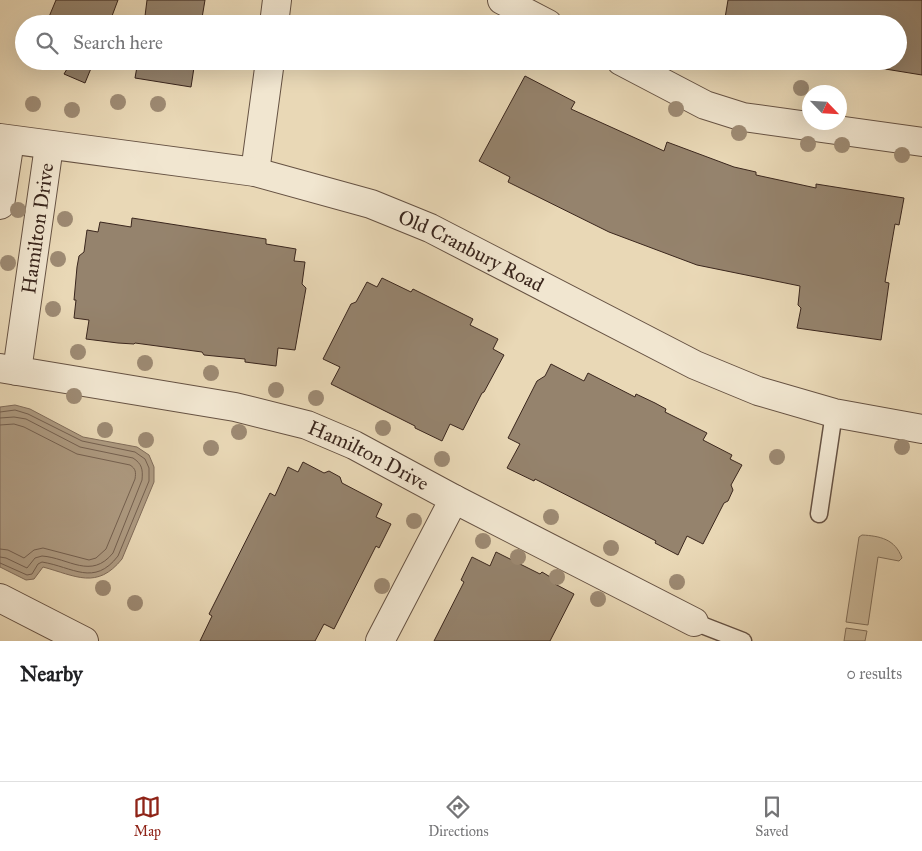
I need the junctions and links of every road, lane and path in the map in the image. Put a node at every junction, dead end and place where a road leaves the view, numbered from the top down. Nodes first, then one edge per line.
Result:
1 (277, 0) edge
2 (502, 0) edge
3 (275, 15) edge
4 (531, 15) edge
5 (269, 70) edge
6 (638, 70) edge
7 (5, 139) edge
8 (922, 142) edge
9 (49, 146) junction
10 (255, 172) junction
11 (0, 205) edge
12 (8, 370) edge
13 (834, 413) junction
14 (922, 428) edge
15 (454, 499) junction
16 (819, 514) dead end
17 (0, 598) edge
18 (694, 622) joint
19 (84, 641) edge
20 (380, 641) edge
21 (743, 641) edge

1 - 3 street
2 - 4 street
5 - 10 street
6 - 8 street
7 - 9 street, Old Cranbury Road
7 - 11 street, Hamilton Drive
9 - 10 street, Old Cranbury Road
9 - 12 street, Hamilton Drive
10 - 13 street, Old Cranbury Road
12 - 15 street, Hamilton Drive
13 - 14 street, Old Cranbury Road
13 - 16 lane
15 - 18 street, Hamilton Drive
15 - 20 street
17 - 19 street
18 - 21 lane

